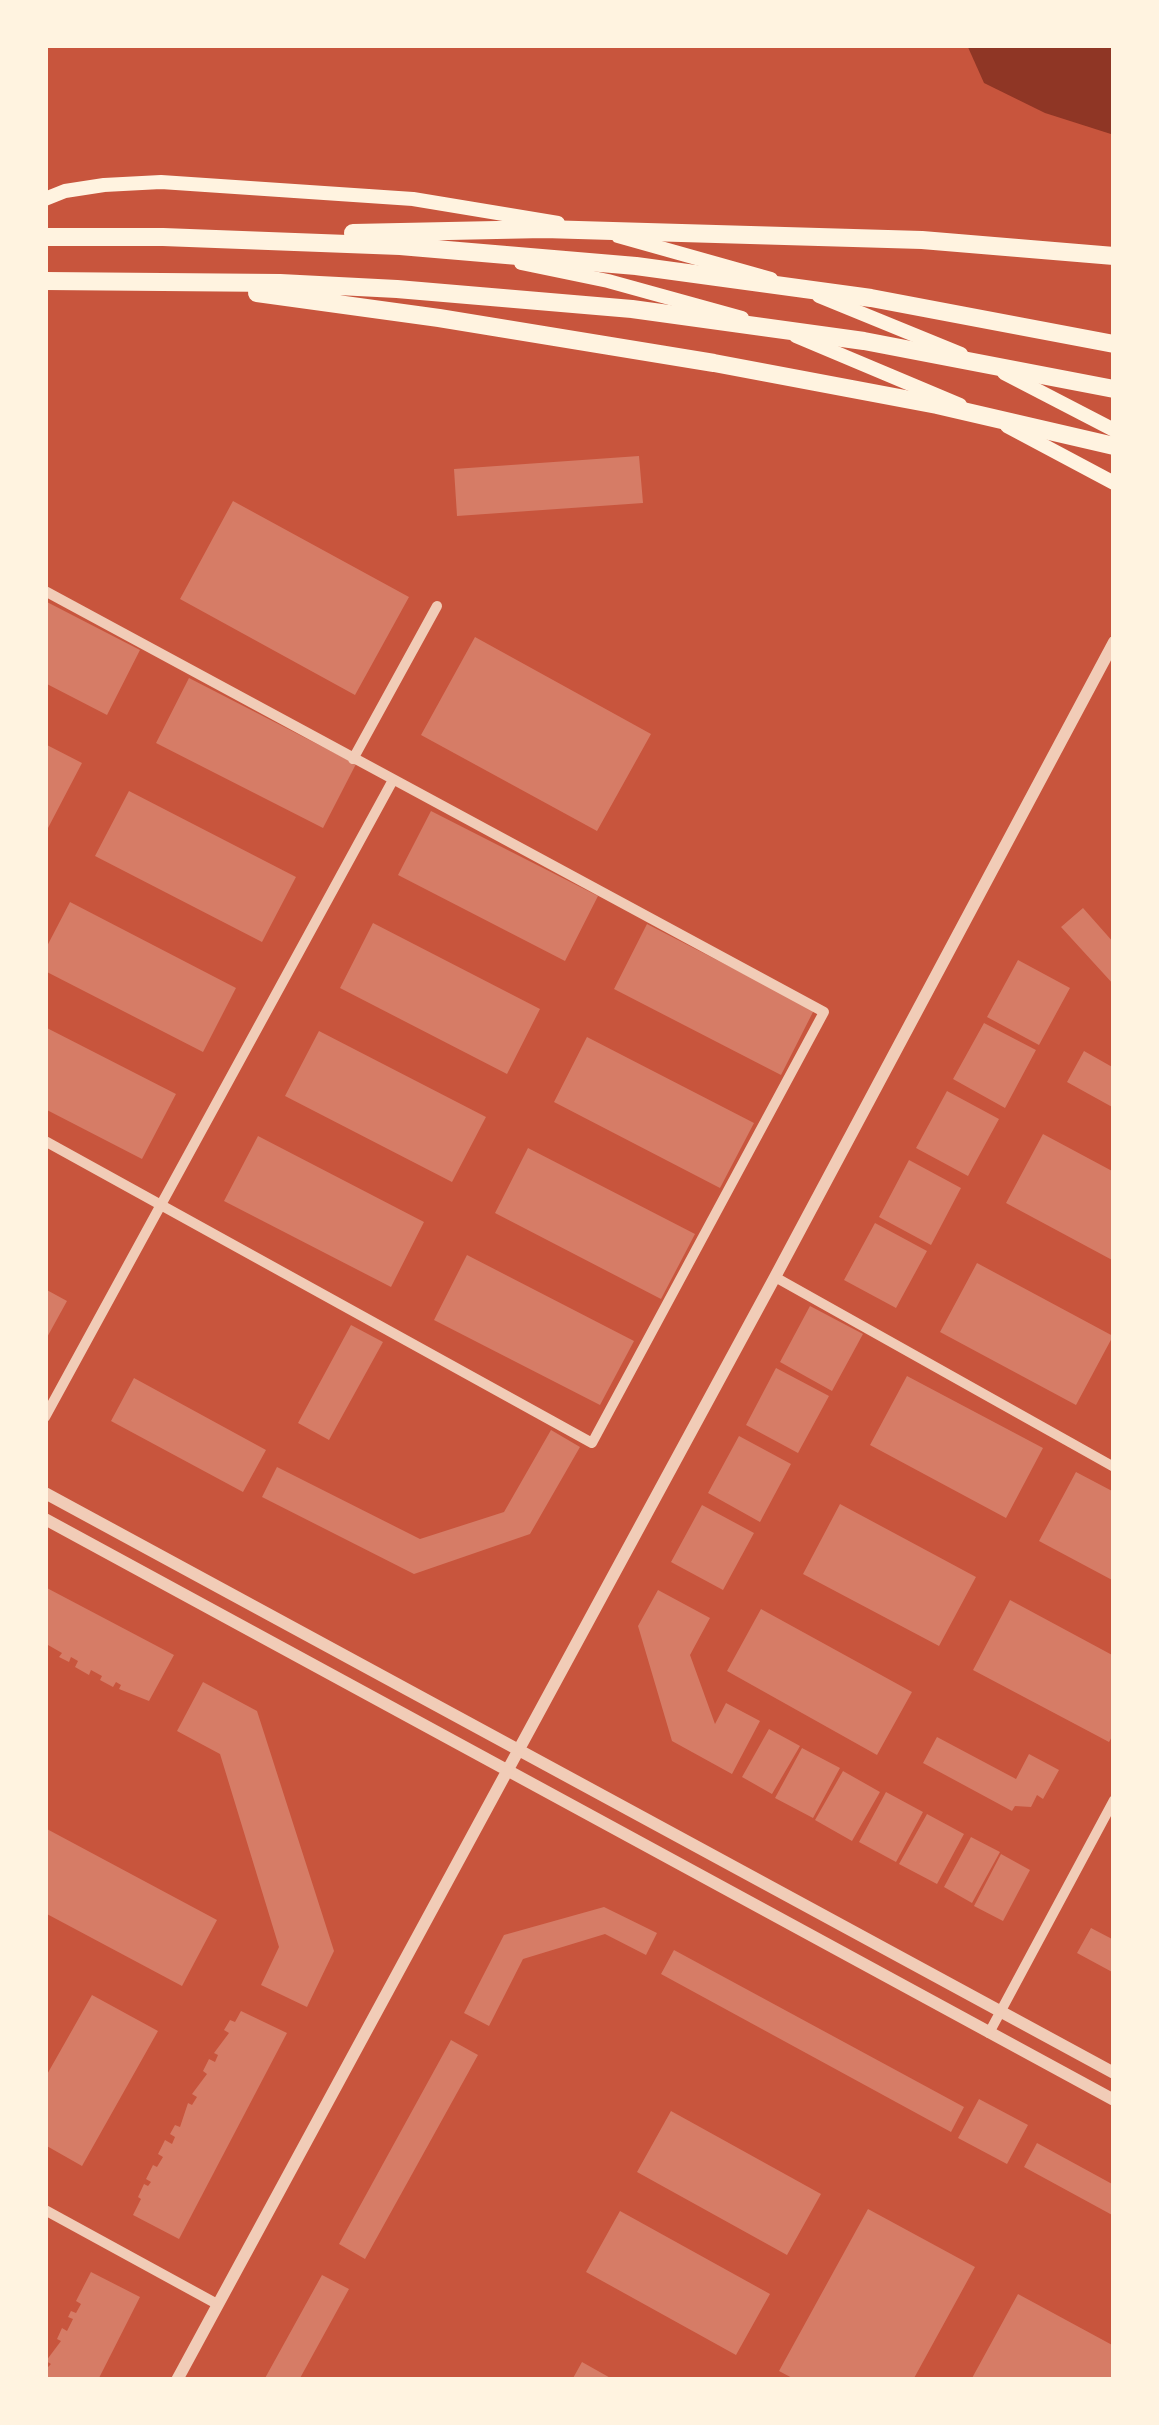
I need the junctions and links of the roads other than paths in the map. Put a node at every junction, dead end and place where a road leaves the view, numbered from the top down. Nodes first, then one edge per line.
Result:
1 (45, 198) edge
2 (45, 237) edge
3 (163, 237) junction
4 (45, 250) edge
5 (1114, 256) edge
6 (163, 280) junction
7 (45, 281) edge
8 (1114, 344) edge
9 (1114, 389) edge
10 (1114, 430) edge
11 (1114, 446) edge
12 (1114, 483) edge
13 (45, 591) edge
14 (437, 606) dead end
15 (1114, 642) edge
16 (353, 758) junction
17 (393, 780) junction
18 (45, 1141) edge
19 (161, 1205) junction
20 (775, 1277) junction
21 (45, 1417) edge
22 (1114, 1467) edge
23 (45, 1493) edge
24 (45, 1519) edge
25 (519, 1749) junction
26 (506, 1772) junction
27 (1114, 1800) edge
28 (1000, 2012) junction
29 (989, 2033) junction
30 (1114, 2074) edge
31 (1114, 2100) edge
32 (45, 2210) edge
33 (217, 2304) junction
34 (176, 2380) edge

1 - 10 main road
2 - 3 highway
3 - 5 highway
3 - 8 highway
4 - 12 main road
6 - 7 highway
6 - 9 highway
6 - 11 highway
13 - 16 street
14 - 16 street
15 - 20 street
16 - 17 street
17 - 19 street
17 - 19 street
18 - 19 street
19 - 21 street
20 - 22 street
20 - 25 street
23 - 25 street
24 - 26 street
25 - 26 street
25 - 28 street
26 - 29 street
26 - 33 street
27 - 28 street
28 - 29 street
28 - 30 street
29 - 31 street
32 - 33 street
33 - 34 street

